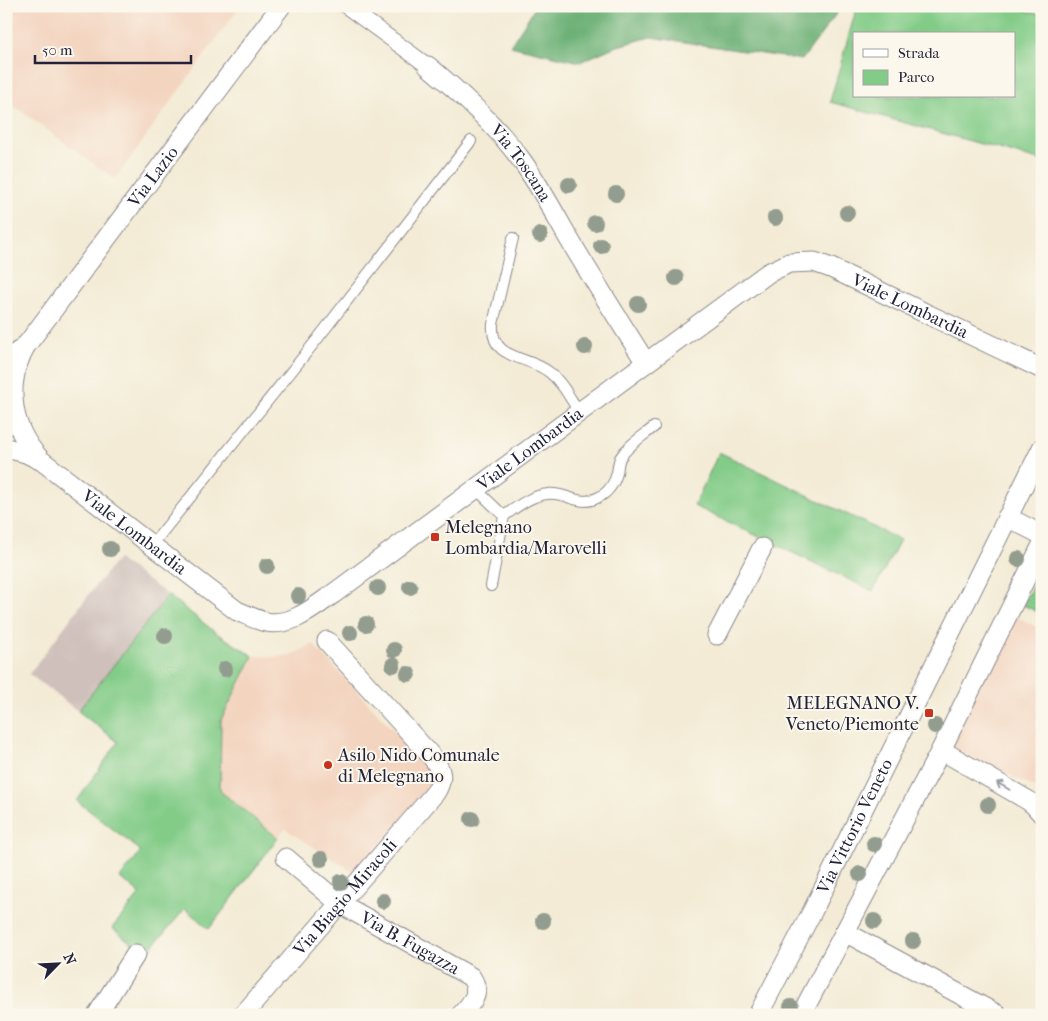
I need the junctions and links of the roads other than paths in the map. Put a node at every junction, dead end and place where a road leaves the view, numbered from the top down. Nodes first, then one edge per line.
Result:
1 (346, 6) edge
2 (280, 8) edge
3 (428, 66) joint
4 (470, 141) dead end
5 (513, 238) dead end
6 (28, 343) junction
7 (6, 360) edge
8 (646, 362) junction
9 (1042, 369) edge
10 (10, 397) edge
11 (579, 412) junction
12 (654, 427) dead end
13 (6, 434) edge
14 (6, 448) edge
15 (1042, 448) edge
16 (42, 461) junction
17 (476, 489) junction
18 (504, 516) junction
19 (1007, 517) junction
20 (1042, 535) edge
21 (1042, 544) edge
22 (152, 545) junction
23 (762, 548) dead end
24 (491, 586) dead end
25 (717, 635) dead end
26 (327, 641) dead end
27 (941, 750) junction
28 (1042, 814) edge
29 (286, 858) dead end
30 (339, 903) junction
31 (845, 932) junction
32 (136, 954) dead end
33 (97, 1015) edge
34 (243, 1015) edge
35 (461, 1015) edge
36 (758, 1015) edge
37 (801, 1015) edge
38 (998, 1015) edge

1 - 3 street, Via Toscana
2 - 6 street, Via Lazio
3 - 8 street, Via Toscana
4 - 22 lane
5 - 11 lane
6 - 7 street, Via Lazio
6 - 10 street, Via Lazio
8 - 9 street, Viale Lombardia
8 - 11 street, Viale Lombardia
10 - 13 street
10 - 16 street, Viale Lombardia
11 - 17 street, Viale Lombardia
12 - 18 lane
14 - 16 street, Viale Lombardia
15 - 19 street, Via Vittorio Veneto
16 - 22 street, Viale Lombardia
17 - 18 lane
17 - 22 street, Viale Lombardia
18 - 24 lane
19 - 20 street
19 - 36 street, Via Vittorio Veneto
21 - 27 street
23 - 25 street
26 - 30 street, Via Biagio Miracoli
28 -> 27 street
27 - 31 street
29 - 30 street, Via B. Fugazza
30 - 34 street, Via Biagio Miracoli
30 - 35 street, Via B. Fugazza
31 - 37 street
31 - 38 street
32 - 33 street

